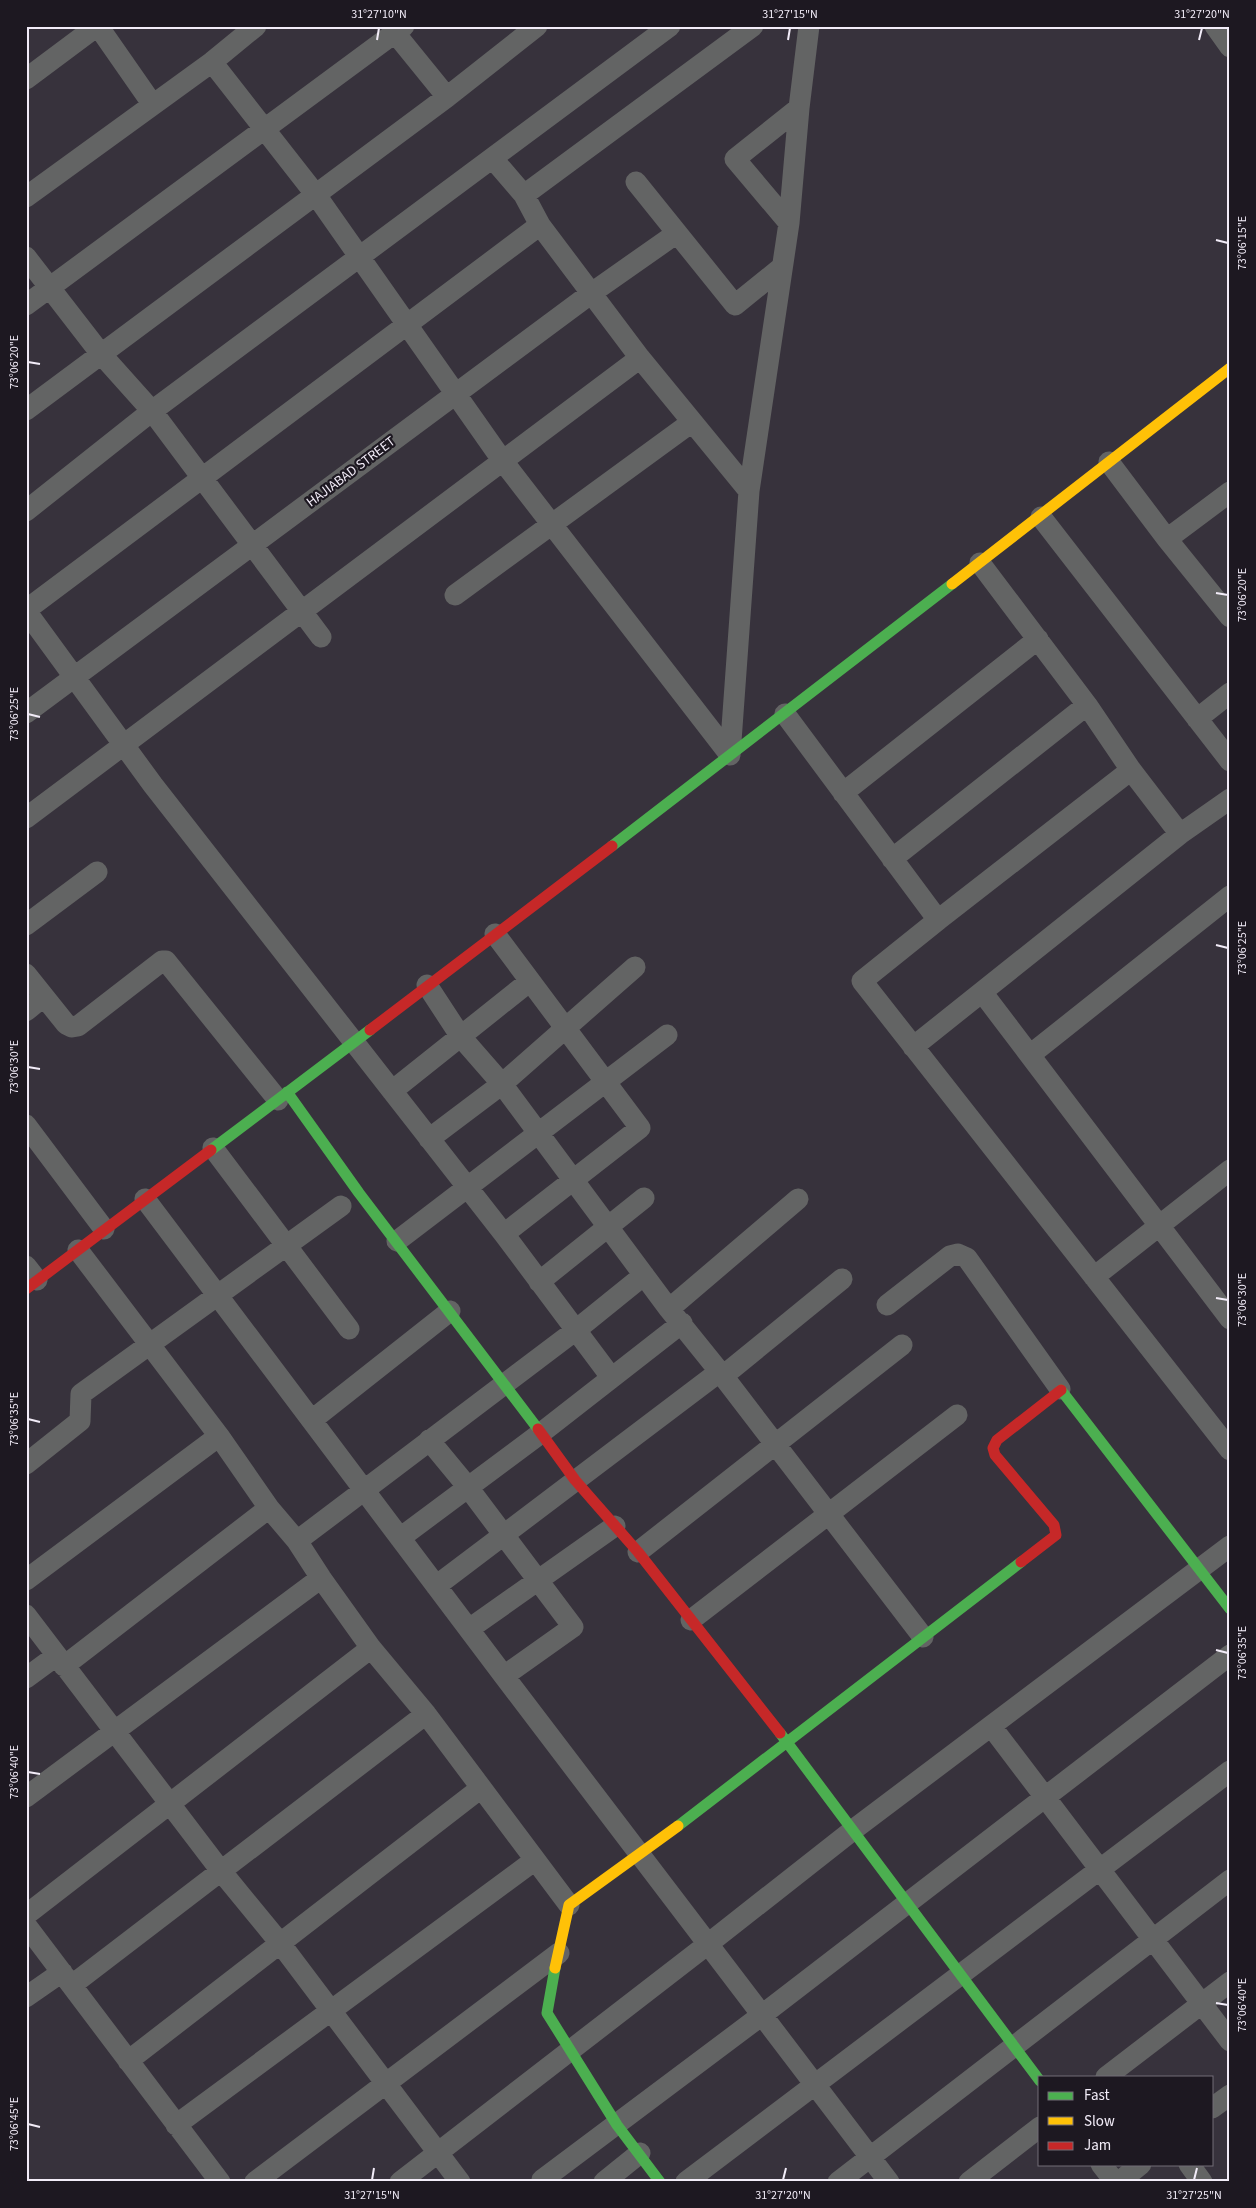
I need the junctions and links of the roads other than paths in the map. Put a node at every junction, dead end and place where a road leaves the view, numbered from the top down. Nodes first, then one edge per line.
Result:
1 (97, 26) edge
2 (256, 26) edge
3 (537, 26) edge
4 (670, 26) edge
5 (753, 26) edge
6 (810, 26) edge
7 (1216, 26) edge
8 (400, 30) edge
9 (1230, 47) edge
10 (212, 62) junction
11 (26, 79) edge
12 (447, 97) junction
13 (152, 105) junction
14 (799, 108) junction
15 (264, 129) junction
16 (493, 159) junction
17 (636, 182) dead end
18 (524, 195) junction
19 (316, 196) junction
20 (26, 197) edge
21 (789, 223) junction
22 (540, 225) junction
23 (677, 234) junction
24 (26, 257) edge
25 (358, 258) junction
26 (782, 267) junction
27 (50, 287) junction
28 (592, 292) junction
29 (26, 305) edge
30 (407, 325) junction
31 (101, 354) junction
32 (640, 358) junction
33 (1230, 368) edge
34 (456, 393) junction
35 (26, 410) edge
36 (152, 411) junction
37 (692, 422) junction
38 (502, 460) junction
39 (1110, 462) junction
40 (202, 478) junction
41 (749, 491) junction
42 (1230, 492) edge
43 (26, 511) edge
44 (1041, 517) junction
45 (552, 524) junction
46 (1168, 539) junction
47 (253, 545) junction
48 (980, 562) junction
49 (454, 595) dead end
50 (1227, 606) edge
51 (26, 610) edge
52 (303, 612) junction
53 (321, 637) dead end
54 (1038, 639) junction
55 (75, 678) junction
56 (1230, 693) edge
57 (1087, 705) junction
58 (26, 713) edge
59 (785, 714) junction
60 (1197, 719) junction
61 (124, 745) junction
62 (730, 755) junction
63 (1230, 761) edge
64 (1132, 770) junction
65 (843, 793) junction
66 (1230, 799) edge
67 (26, 818) edge
68 (1180, 834) junction
69 (892, 859) junction
70 (97, 872) dead end
71 (1230, 896) edge
72 (938, 920) junction
73 (26, 925) edge
74 (495, 934) junction
75 (635, 967) dead end
76 (26, 974) edge
77 (530, 981) junction
78 (427, 985) junction
79 (982, 992) junction
80 (43, 997) junction
81 (26, 1011) edge
82 (565, 1029) junction
83 (667, 1035) dead end
84 (461, 1037) junction
85 (352, 1042) junction
86 (913, 1047) junction
87 (1030, 1055) junction
88 (604, 1083) junction
89 (502, 1084) junction
90 (392, 1091) junction
91 (283, 1096) junction
92 (26, 1125) edge
93 (537, 1134) junction
94 (429, 1139) junction
95 (213, 1148) junction
96 (1228, 1175) edge
97 (572, 1179) junction
98 (467, 1187) junction
99 (644, 1198) dead end
100 (145, 1199) junction
101 (798, 1199) dead end
102 (341, 1206) dead end
103 (1159, 1226) junction
104 (608, 1228) junction
105 (104, 1229) junction
106 (504, 1234) junction
107 (397, 1241) junction
108 (287, 1246) junction
109 (78, 1250) junction
110 (644, 1275) junction
111 (1094, 1277) junction
112 (30, 1278) edge
113 (842, 1279) dead end
114 (539, 1282) junction
115 (217, 1295) junction
116 (887, 1305) dead end
117 (450, 1311) junction
118 (675, 1316) junction
119 (1230, 1319) edge
120 (349, 1329) dead end
121 (576, 1330) junction
122 (149, 1344) junction
123 (902, 1346) dead end
124 (721, 1374) junction
125 (611, 1377) junction
126 (505, 1384) junction
127 (1060, 1389) junction
128 (957, 1415) dead end
129 (312, 1420) junction
130 (541, 1433) junction
131 (218, 1436) junction
132 (429, 1440) junction
133 (775, 1444) junction
134 (1230, 1450) edge
135 (26, 1464) edge
136 (575, 1480) junction
137 (467, 1486) junction
138 (364, 1490) junction
139 (269, 1508) junction
140 (828, 1514) junction
141 (615, 1526) junction
142 (503, 1533) junction
143 (400, 1538) junction
144 (297, 1541) junction
145 (1230, 1546) edge
146 (638, 1552) junction
147 (1200, 1569) junction
148 (321, 1578) junction
149 (26, 1580) edge
150 (538, 1581) junction
151 (436, 1586) junction
152 (1230, 1609) edge
153 (26, 1615) edge
154 (691, 1620) junction
155 (469, 1629) junction
156 (923, 1637) junction
157 (371, 1648) junction
158 (1230, 1655) edge
159 (60, 1661) junction
160 (504, 1676) junction
161 (26, 1678) edge
162 (426, 1714) junction
163 (991, 1726) junction
164 (116, 1732) junction
165 (788, 1743) junction
166 (1230, 1770) edge
167 (482, 1788) junction
168 (26, 1797) edge
169 (1044, 1797) junction
170 (170, 1802) junction
171 (853, 1830) junction
172 (640, 1855) junction
173 (535, 1860) junction
174 (1099, 1869) junction
175 (221, 1871) junction
176 (1230, 1880) edge
177 (907, 1903) junction
178 (569, 1905) junction
179 (26, 1915) edge
180 (26, 1925) edge
181 (1152, 1939) junction
182 (280, 1943) junction
183 (708, 1944) junction
184 (559, 1953) junction
185 (961, 1975) junction
186 (67, 1979) junction
187 (1230, 1982) edge
188 (26, 1997) edge
189 (1202, 2004) junction
190 (330, 2012) junction
191 (762, 2015) junction
192 (1230, 2041) edge
193 (1014, 2047) junction
194 (570, 2052) junction
195 (128, 2061) junction
196 (1107, 2076) edge
197 (1038, 2079) edge
198 (386, 2085) junction
199 (816, 2085) junction
200 (1230, 2095) edge
201 (1214, 2107) edge
202 (618, 2124) junction
203 (176, 2125) junction
204 (1038, 2129) edge
205 (438, 2153) junction
206 (640, 2153) junction
207 (871, 2158) junction
208 (1102, 2166) edge
209 (1139, 2166) edge
210 (1190, 2166) edge
211 (542, 2180) dead end
212 (220, 2182) edge
213 (255, 2182) edge
214 (400, 2182) edge
215 (460, 2182) edge
216 (604, 2182) edge
217 (660, 2182) edge
218 (686, 2182) edge
219 (838, 2182) edge
220 (889, 2182) edge
221 (969, 2182) edge
222 (1114, 2182) edge
223 (1119, 2182) edge
224 (1202, 2182) edge

1 - 11 street
1 - 13 street
2 - 10 street
3 - 12 street
4 - 16 street
5 - 18 street
6 - 14 street
7 - 9 street
8 - 12 street
8 - 15 street
10 - 13 street
10 - 15 street
12 - 19 street
13 - 20 street
14 - 21 street
14 - 21 street
15 - 19 street
15 - 27 street
16 - 18 street
16 - 25 street
17 - 23 street
18 - 22 street
19 - 25 street
19 - 31 street
21 - 26 street
22 - 28 street
22 - 30 street
23 - 26 street
23 - 28 street, HAJIABAD STREET
24 - 27 street
25 - 30 street
25 - 36 street
26 - 41 street
27 - 29 street
27 - 31 street
28 - 32 street
28 - 34 street, HAJIABAD STREET
30 - 34 street
30 - 40 street
31 - 35 street
31 - 36 street
32 - 37 street
32 - 38 street
33 - 39 street
34 - 38 street
34 - 47 street, HAJIABAD STREET
36 - 40 street
36 - 43 street
37 - 41 street
37 - 45 street
38 - 45 street
38 - 52 street
39 - 44 street
39 - 46 street
40 - 47 street
40 - 51 street
41 - 62 street
42 - 46 street
44 - 48 street
44 - 60 street
45 - 49 street
45 - 62 street
46 - 50 street
47 - 52 street
47 - 55 street, HAJIABAD STREET
48 - 54 street
48 - 59 street
51 - 55 street
52 - 53 street
52 - 61 street
54 - 57 street
54 - 65 street
55 - 58 street, HAJIABAD STREET
55 - 61 street
56 - 60 street
57 - 64 street
57 - 69 street
59 - 62 street
59 - 65 street
60 - 63 street
61 - 67 street
61 - 85 street
62 - 74 street
64 - 68 street
64 - 72 street
65 - 69 street
66 - 68 street
68 - 79 street
69 - 72 street
70 - 73 street
71 - 87 street
72 - 86 street
74 - 77 street
74 - 78 street
75 - 82 street
76 - 80 street
77 - 82 street
77 - 84 street
78 - 84 street
78 - 85 street
79 - 86 street
79 - 87 street
80 - 81 street
80 - 91 street
82 - 88 street
82 - 89 street
83 - 88 street
84 - 89 street
84 - 90 street
85 - 90 street
85 - 91 street
86 - 111 street
87 - 103 street
88 - 93 street
88 - 97 street
89 - 93 street
89 - 94 street
90 - 94 street
91 - 95 street
91 - 107 street
92 - 105 street
93 - 97 street
93 - 98 street
94 - 98 street
95 - 100 street
95 - 108 street
96 - 103 street
97 - 104 street
97 - 106 street
98 - 106 street
98 - 107 street
99 - 104 street
100 - 105 street
100 - 115 street
101 - 118 street
102 - 108 street
103 - 111 street
103 - 119 street
104 - 110 street
104 - 114 street
105 - 109 street
106 - 114 street
107 - 117 street
108 - 115 street
108 - 120 street
109 - 112 street
109 - 122 street
110 - 118 street
110 - 121 street
111 - 134 street
113 - 124 street
114 - 121 street
115 - 122 street
115 - 129 street
116 - 127 street
117 - 126 street
117 - 129 street
118 - 124 street
118 - 125 street
121 - 125 street
121 - 126 street
122 - 131 street
122 - 135 street
123 - 133 street
124 - 133 street
124 - 136 street
125 - 130 street
126 - 130 street
126 - 132 street
127 - 147 street
127 - 156 street
128 - 140 street
129 - 138 street
130 - 136 street
130 - 137 street
131 - 139 street
131 - 149 street
132 - 137 street
132 - 138 street
133 - 140 street
133 - 146 street
136 - 141 street
136 - 142 street
137 - 142 street
137 - 143 street
138 - 143 street
138 - 144 street
139 - 144 street
139 - 159 street
140 - 154 street
140 - 156 street
141 - 146 street
141 - 150 street
142 - 150 street
142 - 151 street
143 - 151 street
144 - 148 street
145 - 147 street
146 - 154 street
147 - 152 street
147 - 163 street
148 - 157 street
148 - 164 street
150 - 155 street
150 - 160 street
151 - 155 street
153 - 159 street
154 - 165 street
155 - 160 street
156 - 165 street
157 - 162 street
157 - 170 street
158 - 169 street
159 - 161 street
159 - 164 street
160 - 172 street
162 - 167 street
162 - 175 street
163 - 169 street
163 - 171 street
164 - 168 street
164 - 170 street
165 - 171 street
165 - 172 street
166 - 174 street
167 - 173 street
167 - 182 street
169 - 174 street
169 - 177 street
170 - 175 street
170 - 179 street
171 - 177 street
171 - 183 street
172 - 178 street
172 - 183 street
173 - 178 street
173 - 190 street
174 - 181 street
174 - 185 street
175 - 182 street
175 - 186 street
176 - 181 street
177 - 185 street
177 - 191 street
178 - 184 street
180 - 186 street
181 - 189 street
181 - 193 street
182 - 190 street
182 - 195 street
183 - 191 street
183 - 194 street
184 - 194 street
184 - 198 street
185 - 193 street
185 - 199 street
186 - 188 street
186 - 195 street
187 - 189 street
189 - 192 street
189 - 196 street
190 - 198 street
190 - 203 street
191 - 199 street
191 - 202 street
193 - 197 street
193 - 207 street
194 - 202 street
194 - 205 street
195 - 203 street
198 - 205 street
198 - 213 street
199 - 207 street
199 - 218 street
200 - 201 street
202 - 206 street
202 - 211 street
203 - 212 street
204 - 221 street
205 - 214 street
205 - 215 street
206 - 216 street
206 - 217 street
207 - 219 street
207 - 220 street
208 - 222 street
209 - 223 street
210 - 224 street

